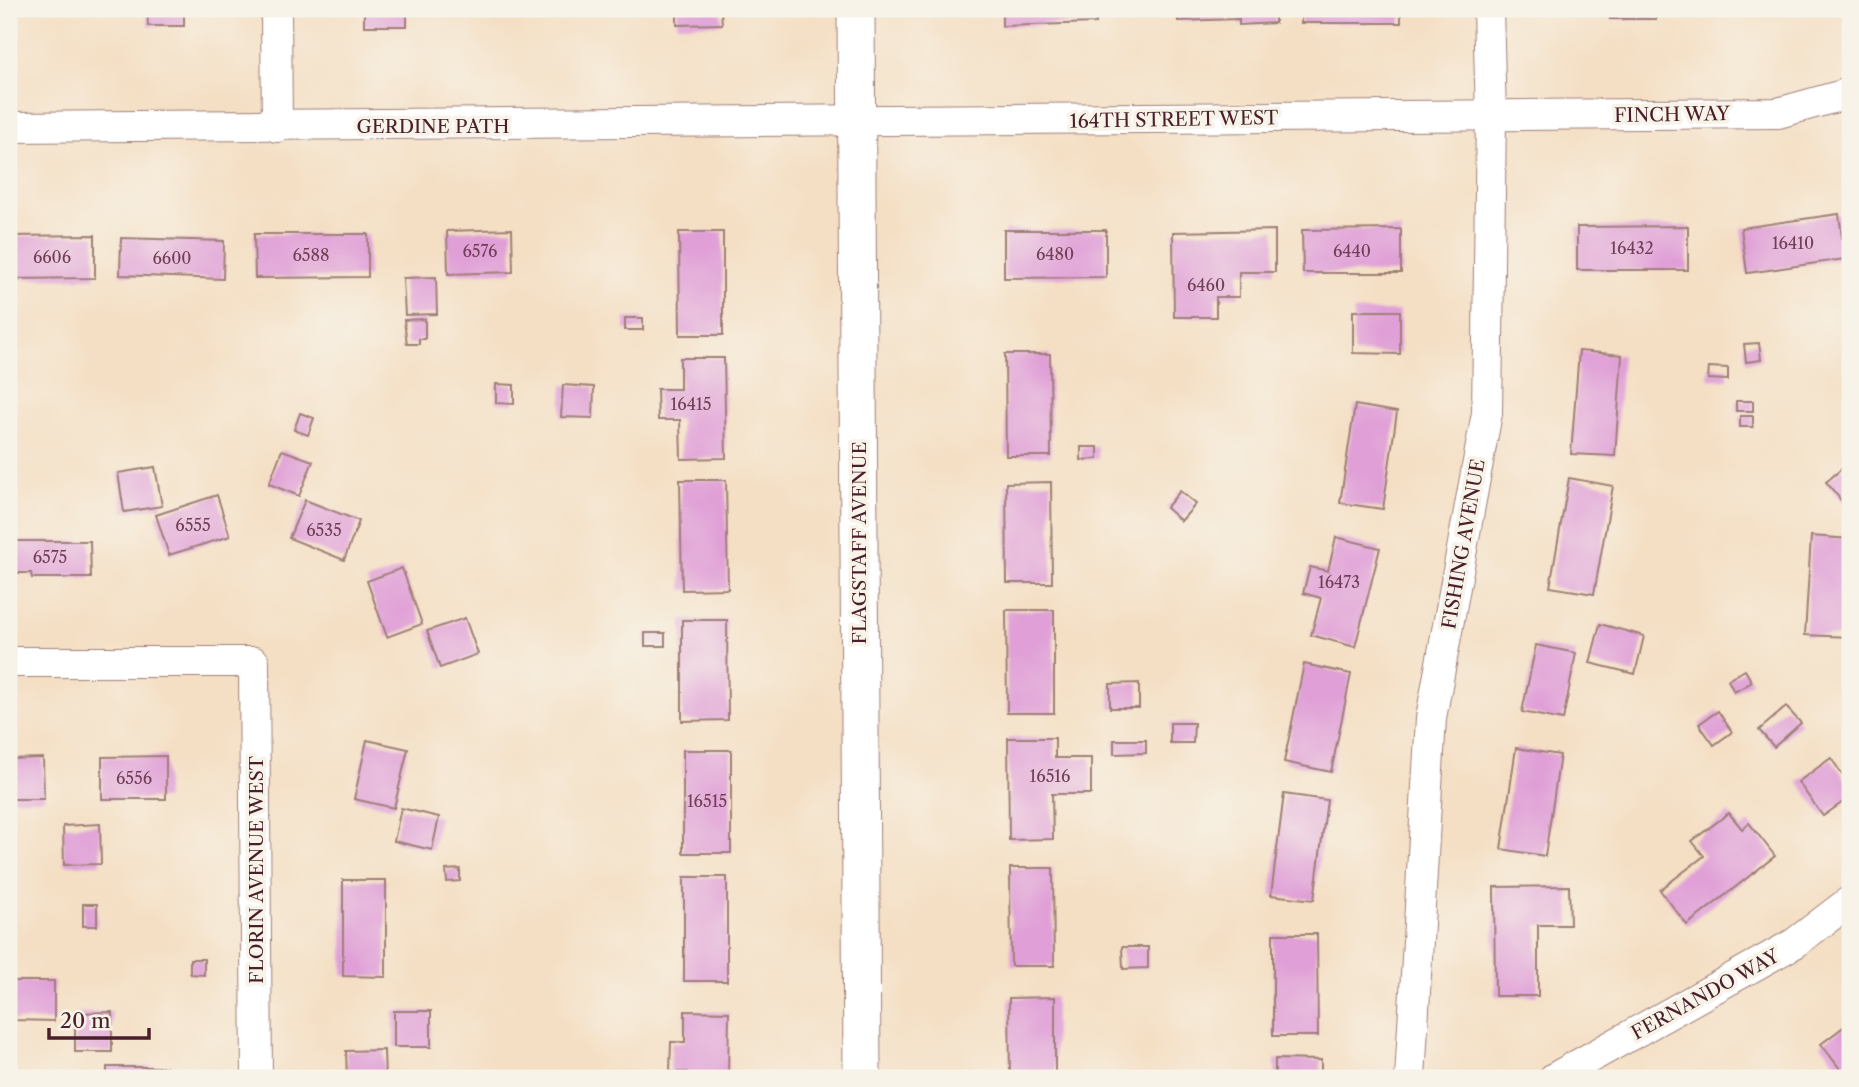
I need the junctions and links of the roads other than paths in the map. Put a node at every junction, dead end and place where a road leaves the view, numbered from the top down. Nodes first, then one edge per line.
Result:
1 (276, 9) edge
2 (856, 9) edge
3 (1488, 9) edge
4 (1850, 93) edge
5 (1491, 116) junction
6 (857, 122) junction
7 (9, 127) edge
8 (277, 127) junction
9 (9, 662) edge
10 (1850, 901) edge
11 (257, 1078) edge
12 (862, 1078) edge
13 (1409, 1078) edge
14 (1554, 1078) edge

1 - 8 street
2 - 6 street, FLAGSTAFF AVENUE
3 - 5 street, FISHING AVENUE
4 - 5 street, FINCH WAY
5 - 6 street, 164TH STREET WEST
5 - 13 street, FISHING AVENUE
6 - 8 street, GERDINE PATH
6 - 12 street, FLAGSTAFF AVENUE
7 - 8 street, GERDINE PATH
9 - 11 street, FLORIN AVENUE WEST
10 - 14 street, FERNANDO WAY

